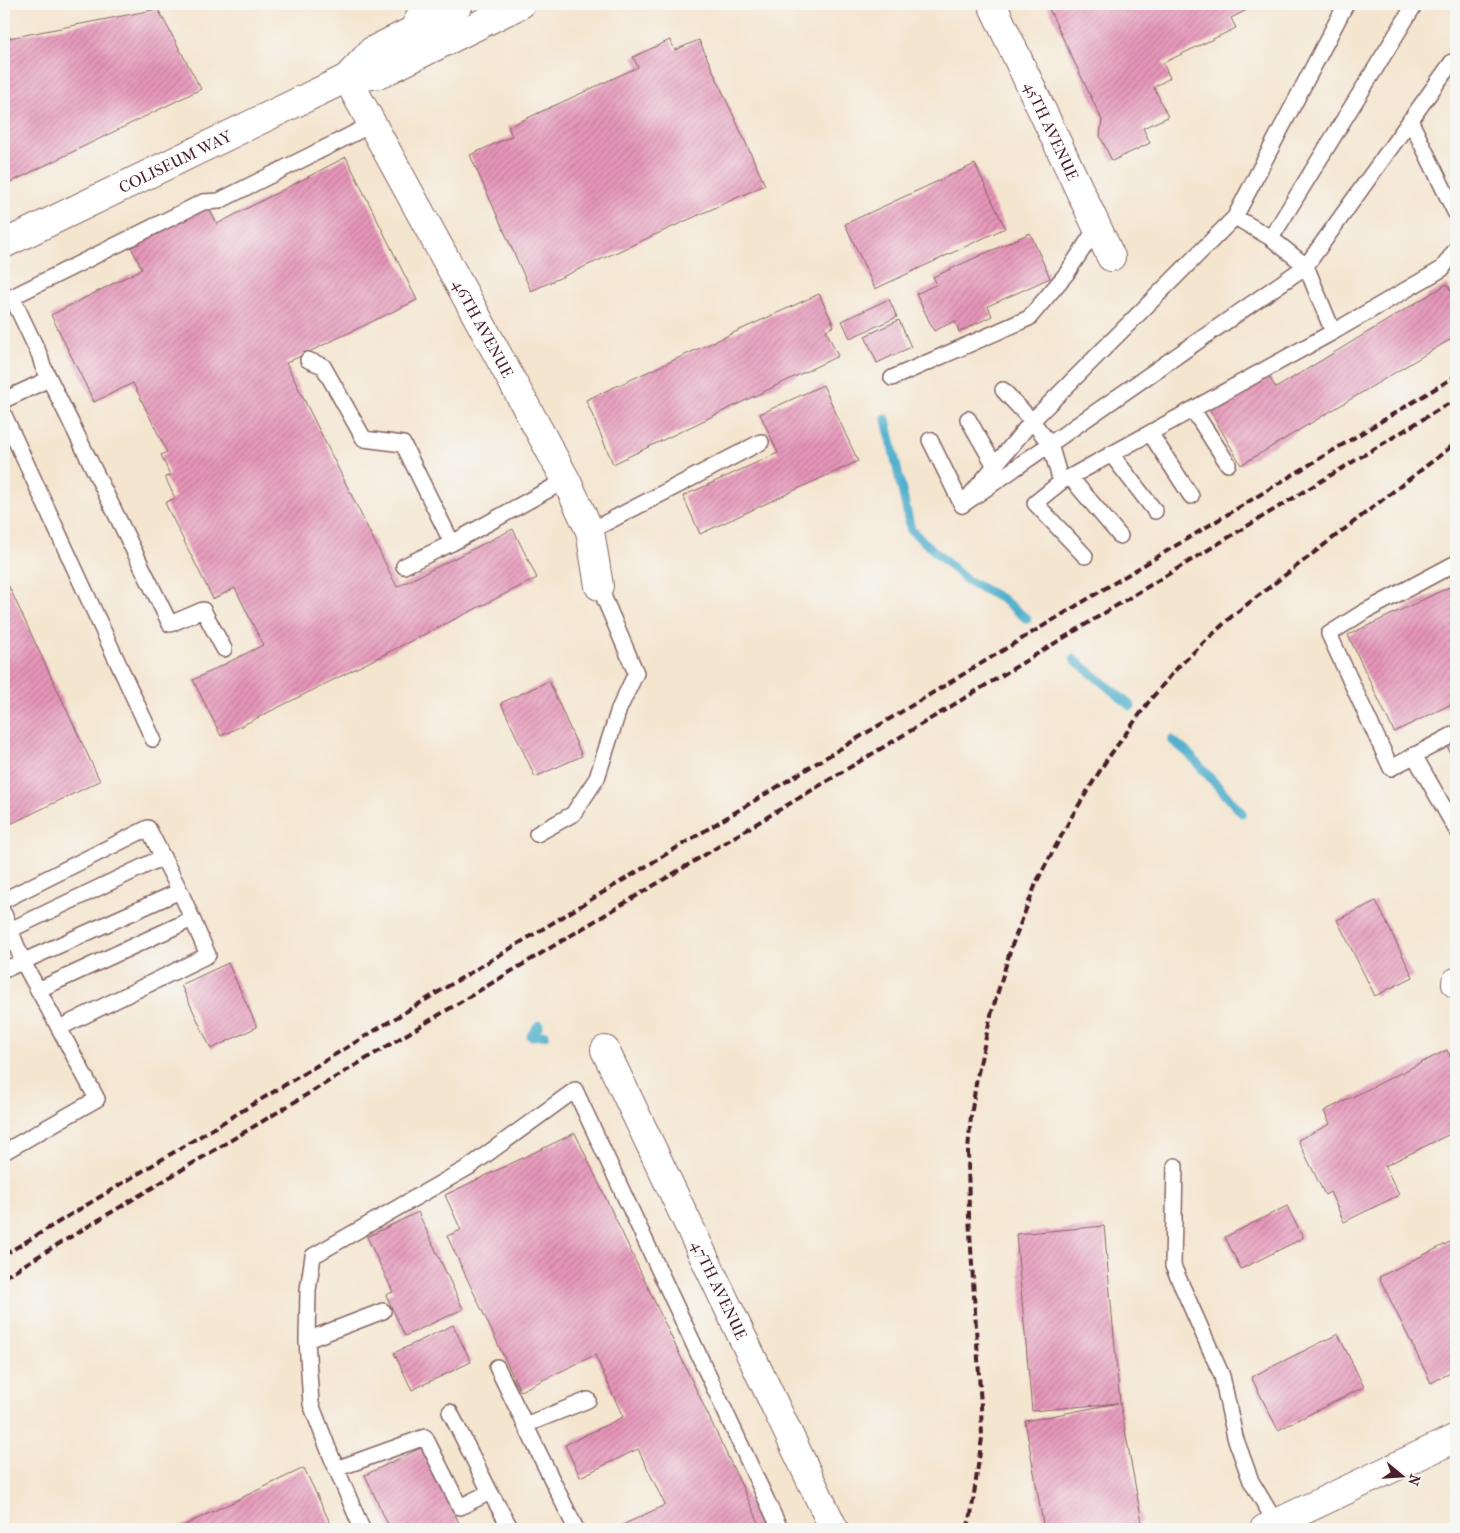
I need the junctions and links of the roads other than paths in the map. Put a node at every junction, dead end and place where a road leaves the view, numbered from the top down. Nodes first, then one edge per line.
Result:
1 (426, 4) edge
2 (459, 4) edge
3 (521, 4) edge
4 (992, 4) edge
5 (1346, 4) edge
6 (1415, 4) edge
7 (414, 30) junction
8 (1455, 64) edge
9 (347, 78) junction
10 (1410, 120) junction
11 (372, 124) junction
12 (1456, 214) edge
13 (1235, 216) junction
14 (1097, 228) junction
15 (1271, 238) junction
16 (4, 244) edge
17 (1456, 249) edge
18 (1111, 257) dead end
19 (1306, 266) junction
20 (1333, 332) junction
21 (308, 360) dead end
22 (892, 378) dead end
23 (49, 379) junction
24 (1003, 390) dead end
25 (4, 400) edge
26 (1193, 410) junction
27 (4, 416) edge
28 (968, 419) dead end
29 (1032, 421) junction
30 (1150, 433) junction
31 (930, 440) dead end
32 (762, 442) dead end
33 (1050, 444) junction
34 (1111, 454) junction
35 (1228, 464) dead end
36 (996, 466) junction
37 (1066, 479) junction
38 (566, 480) junction
39 (1191, 496) dead end
40 (962, 505) junction
41 (1155, 511) dead end
42 (590, 531) junction
43 (1120, 536) dead end
44 (452, 543) junction
45 (1085, 556) dead end
46 (1456, 563) edge
47 (404, 566) dead end
48 (599, 586) joint
49 (224, 649) dead end
50 (1456, 733) edge
51 (153, 739) dead end
52 (1414, 756) junction
53 (1456, 830) edge
54 (537, 834) dead end
55 (163, 857) junction
56 (180, 891) junction
57 (4, 900) edge
58 (4, 914) edge
59 (192, 919) junction
60 (10, 930) junction
61 (23, 962) junction
62 (4, 970) edge
63 (38, 990) junction
64 (59, 1028) junction
65 (604, 1050) dead end
66 (4, 1152) edge
67 (1175, 1166) dead end
68 (383, 1311) dead end
69 (307, 1340) junction
70 (497, 1367) dead end
71 (588, 1400) dead end
72 (450, 1412) dead end
73 (525, 1425) junction
74 (1456, 1438) edge
75 (336, 1469) junction
76 (490, 1492) junction
77 (1270, 1526) edge
78 (362, 1529) edge
79 (511, 1529) edge
80 (576, 1529) edge
81 (780, 1529) edge
82 (834, 1529) edge

1 - 7 main road
2 - 7 main road, COLISEUM WAY
3 - 9 main road, COLISEUM WAY
4 - 14 main road, 45TH AVENUE
5 - 13 lane
6 - 15 lane
7 - 9 main road, COLISEUM WAY
8 - 10 lane
9 - 11 main road, 46TH AVENUE
9 - 16 main road, COLISEUM WAY
10 - 12 lane
10 - 19 lane
11 - 23 lane
11 - 38 main road, 46TH AVENUE
13 - 15 lane
13 - 29 lane
14 - 18 main road, 45TH AVENUE
14 - 22 lane
15 - 19 lane
17 - 20 lane
19 - 20 lane
19 - 33 lane
20 - 26 lane
21 - 44 lane
23 - 25 lane
23 - 49 lane
24 - 29 lane
26 - 30 lane
26 - 35 lane
27 - 51 lane
28 - 36 lane
29 - 33 lane
29 - 36 lane
30 - 34 lane
30 - 39 lane
31 - 40 lane
32 - 42 lane
33 - 37 lane
33 - 40 lane
34 - 37 lane
34 - 41 lane
36 - 40 lane
37 - 43 lane
37 - 45 lane
38 - 42 main road, 46TH AVENUE
38 - 44 lane
42 - 48 main road, 46TH AVENUE
44 - 47 lane
46 - 52 lane
48 - 54 lane
50 - 52 lane
52 - 53 lane
55 - 56 lane
55 - 57 lane
55 - 60 lane
56 - 59 lane
56 - 61 lane
58 - 60 lane
59 - 63 lane
59 - 64 lane
60 - 61 lane
61 - 62 lane
61 - 63 lane
63 - 64 lane
64 - 66 lane
65 - 82 main road, 47TH AVENUE
67 - 77 lane
68 - 69 lane
69 - 75 lane
69 - 81 lane
70 - 73 lane
71 - 73 lane
72 - 76 lane
73 - 80 lane
74 - 77 main road
75 - 76 lane
75 - 78 lane
76 - 79 lane

